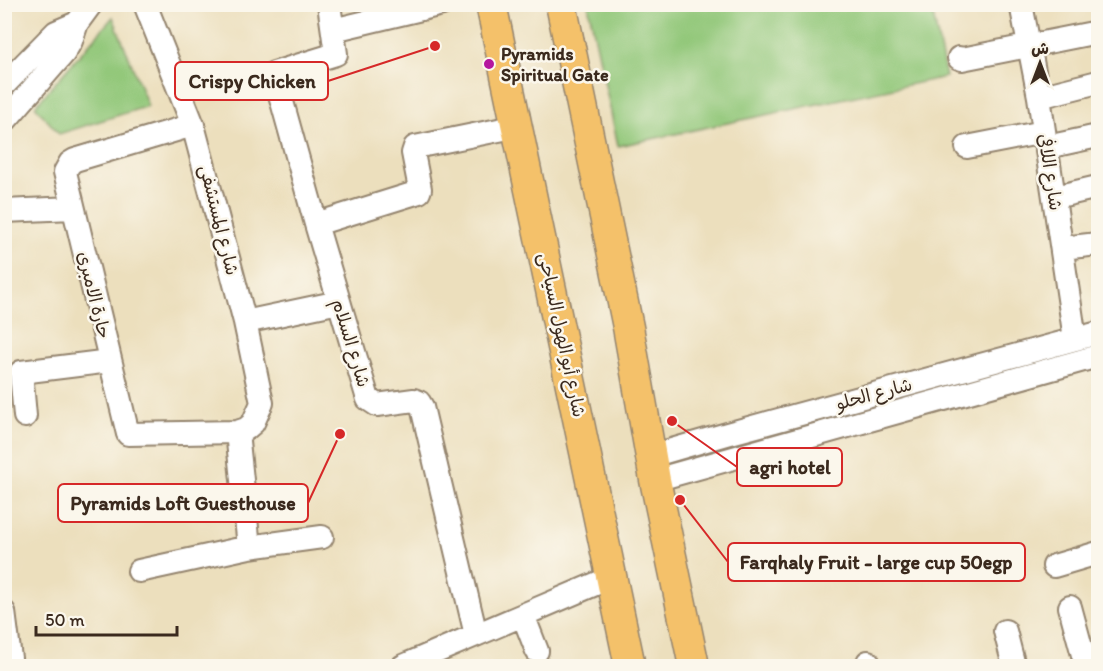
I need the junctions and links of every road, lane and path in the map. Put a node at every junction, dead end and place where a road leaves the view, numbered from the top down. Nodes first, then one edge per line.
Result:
1 (91, 4) edge
2 (145, 4) edge
3 (329, 4) edge
4 (442, 4) edge
5 (491, 4) edge
6 (561, 4) edge
7 (1021, 4) edge
8 (77, 23) junction
9 (333, 30) junction
10 (1098, 32) edge
11 (1029, 47) junction
12 (959, 58) dead end
13 (1098, 82) edge
14 (4, 85) edge
15 (1039, 97) junction
16 (8, 112) edge
17 (193, 125) junction
18 (518, 126) junction
19 (1098, 136) edge
20 (1045, 140) junction
21 (967, 147) dead end
22 (1098, 187) edge
23 (1055, 197) junction
24 (73, 208) junction
25 (4, 211) edge
26 (316, 224) junction
27 (1098, 244) edge
28 (1062, 248) junction
29 (339, 302) junction
30 (245, 322) junction
31 (1098, 333) edge
32 (1075, 339) junction
33 (1098, 356) edge
34 (110, 361) junction
35 (25, 416) dead end
36 (237, 432) junction
37 (727, 434) junction
38 (735, 457) junction
39 (653, 468) junction
40 (322, 537) dead end
41 (249, 547) junction
42 (1098, 553) edge
43 (1054, 566) dead end
44 (138, 571) dead end
45 (612, 577) junction
46 (1070, 607) dead end
47 (4, 612) edge
48 (523, 615) junction
49 (1005, 631) dead end
50 (476, 636) junction
51 (537, 651) dead end
52 (11, 666) edge
53 (403, 666) edge
54 (630, 666) edge
55 (694, 666) edge
56 (1014, 666) edge
57 (1086, 666) edge

1 - 8 street
2 - 17 street, شارع المستشفى
3 - 9 street
4 - 9 street
5 - 18 main road, شارع أبو الهول السياحى
6 - 39 main road
7 - 11 street, شارع اللافى
8 - 14 street
8 - 16 street
9 - 26 street, شارع السلام
10 - 11 street
11 - 12 street
11 - 15 street, شارع اللافى
13 - 15 street
15 - 20 street, شارع اللافى
17 - 24 street, حارة الامبرى
17 - 30 street, شارع المستشفى
18 - 26 street
18 - 45 main road, شارع أبو الهول السياحى
19 - 20 street
20 - 21 street
20 - 23 street, شارع اللافى
22 - 23 street
23 - 28 street, شارع اللافى
24 - 25 street
24 - 34 street, حارة الامبرى
26 - 29 street, شارع السلام
27 - 28 street
28 - 32 street, شارع اللافى
29 - 30 street
29 - 50 street, شارع السلام
30 - 36 street, شارع المستشفى
31 - 32 street, شارع الحلو
32 - 37 street, شارع الحلو
33 - 38 street, شارع الحلو
34 - 35 street
34 - 36 street, حارة الامبرى
36 - 41 street
37 - 38 street
37 - 39 street, شارع الحلو
38 - 39 street, شارع الحلو
39 - 55 main road
40 - 41 street
41 - 44 street
42 - 43 street
45 - 48 street
45 - 54 main road, شارع أبو الهول السياحى
46 - 57 street
47 - 52 street
48 - 50 street
48 - 51 street
49 - 56 street
50 - 53 street

